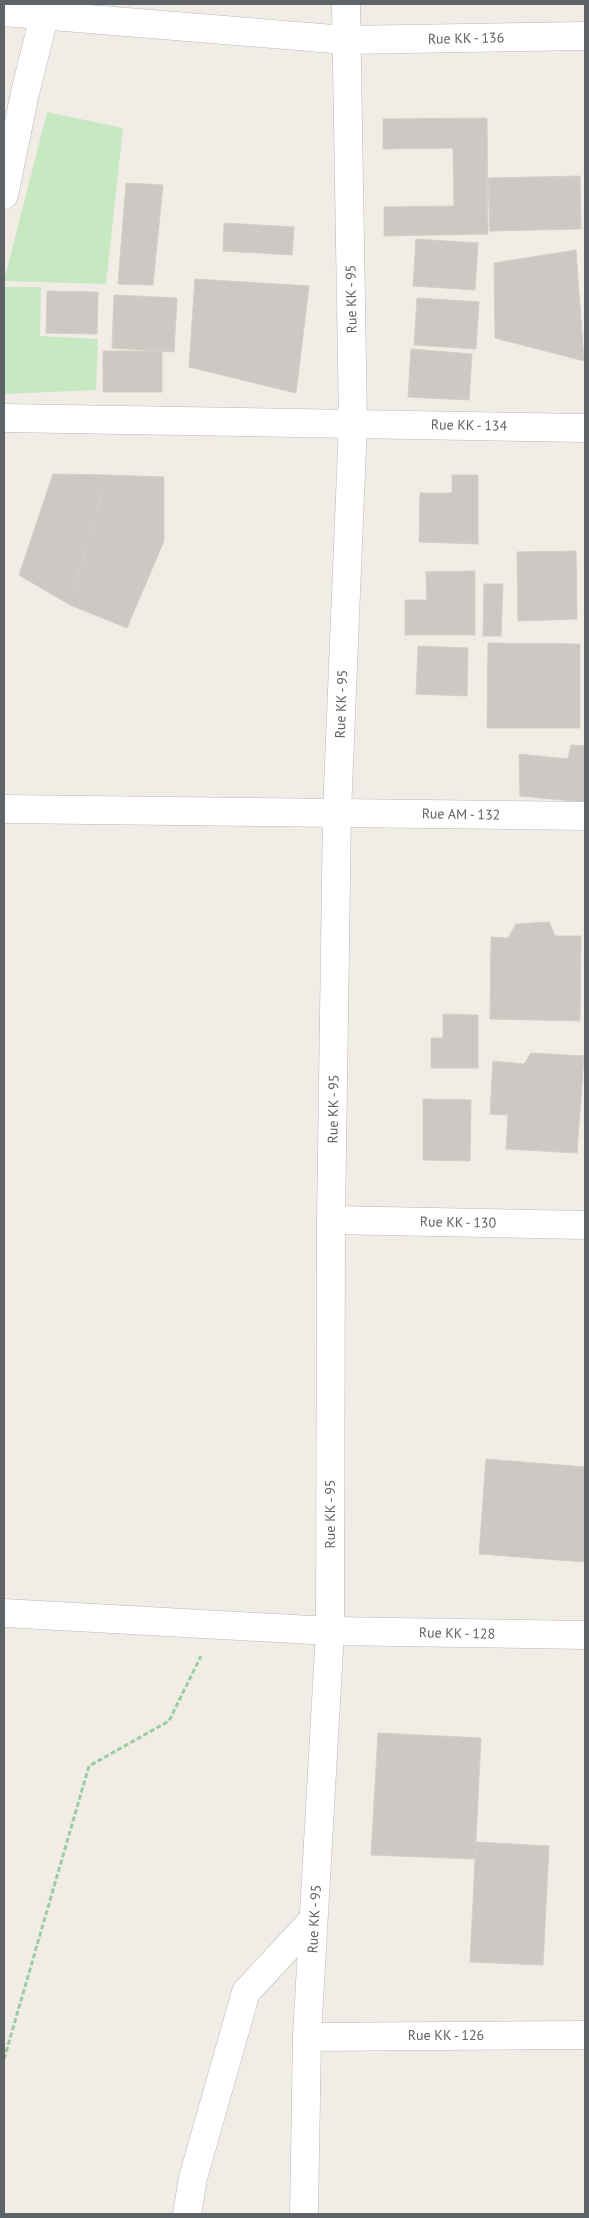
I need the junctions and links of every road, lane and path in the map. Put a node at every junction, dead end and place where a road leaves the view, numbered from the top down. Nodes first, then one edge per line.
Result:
1 (346, 4) edge
2 (4, 12) edge
3 (44, 16) junction
4 (585, 36) edge
5 (346, 40) junction
6 (4, 196) edge
7 (4, 418) edge
8 (353, 423) junction
9 (585, 428) edge
10 (4, 810) edge
11 (337, 812) junction
12 (585, 816) edge
13 (331, 1220) junction
14 (585, 1225) edge
15 (4, 1613) edge
16 (218, 1624) junction
17 (330, 1631) junction
18 (585, 1634) edge
19 (314, 1920) junction
20 (585, 2035) edge
21 (307, 2037) junction
22 (4, 2059) edge
23 (187, 2214) edge
24 (304, 2214) edge

1 - 5 street, Rue KK - 95
2 - 3 street, Rue KK - 136
3 - 5 street, Rue KK - 136
3 - 6 street
4 - 5 street, Rue KK - 136
5 - 8 street, Rue KK - 95
7 - 8 street, Rue KK - 134
8 - 9 street, Rue KK - 134
8 - 11 street, Rue KK - 95
10 - 11 street, Rue AM - 132
11 - 12 street, Rue AM - 132
11 - 13 street, Rue KK - 95
13 - 14 street, Rue KK - 130
13 - 17 street, Rue KK - 95
15 - 16 street, Rue KK - 128
16 - 17 street, Rue KK - 128
16 - 22 path
17 - 18 street, Rue KK - 128
17 - 19 street, Rue KK - 95
19 - 21 street, Rue KK - 95
19 - 23 street
20 - 21 street, Rue KK - 126
21 - 24 street, Rue KK - 95

